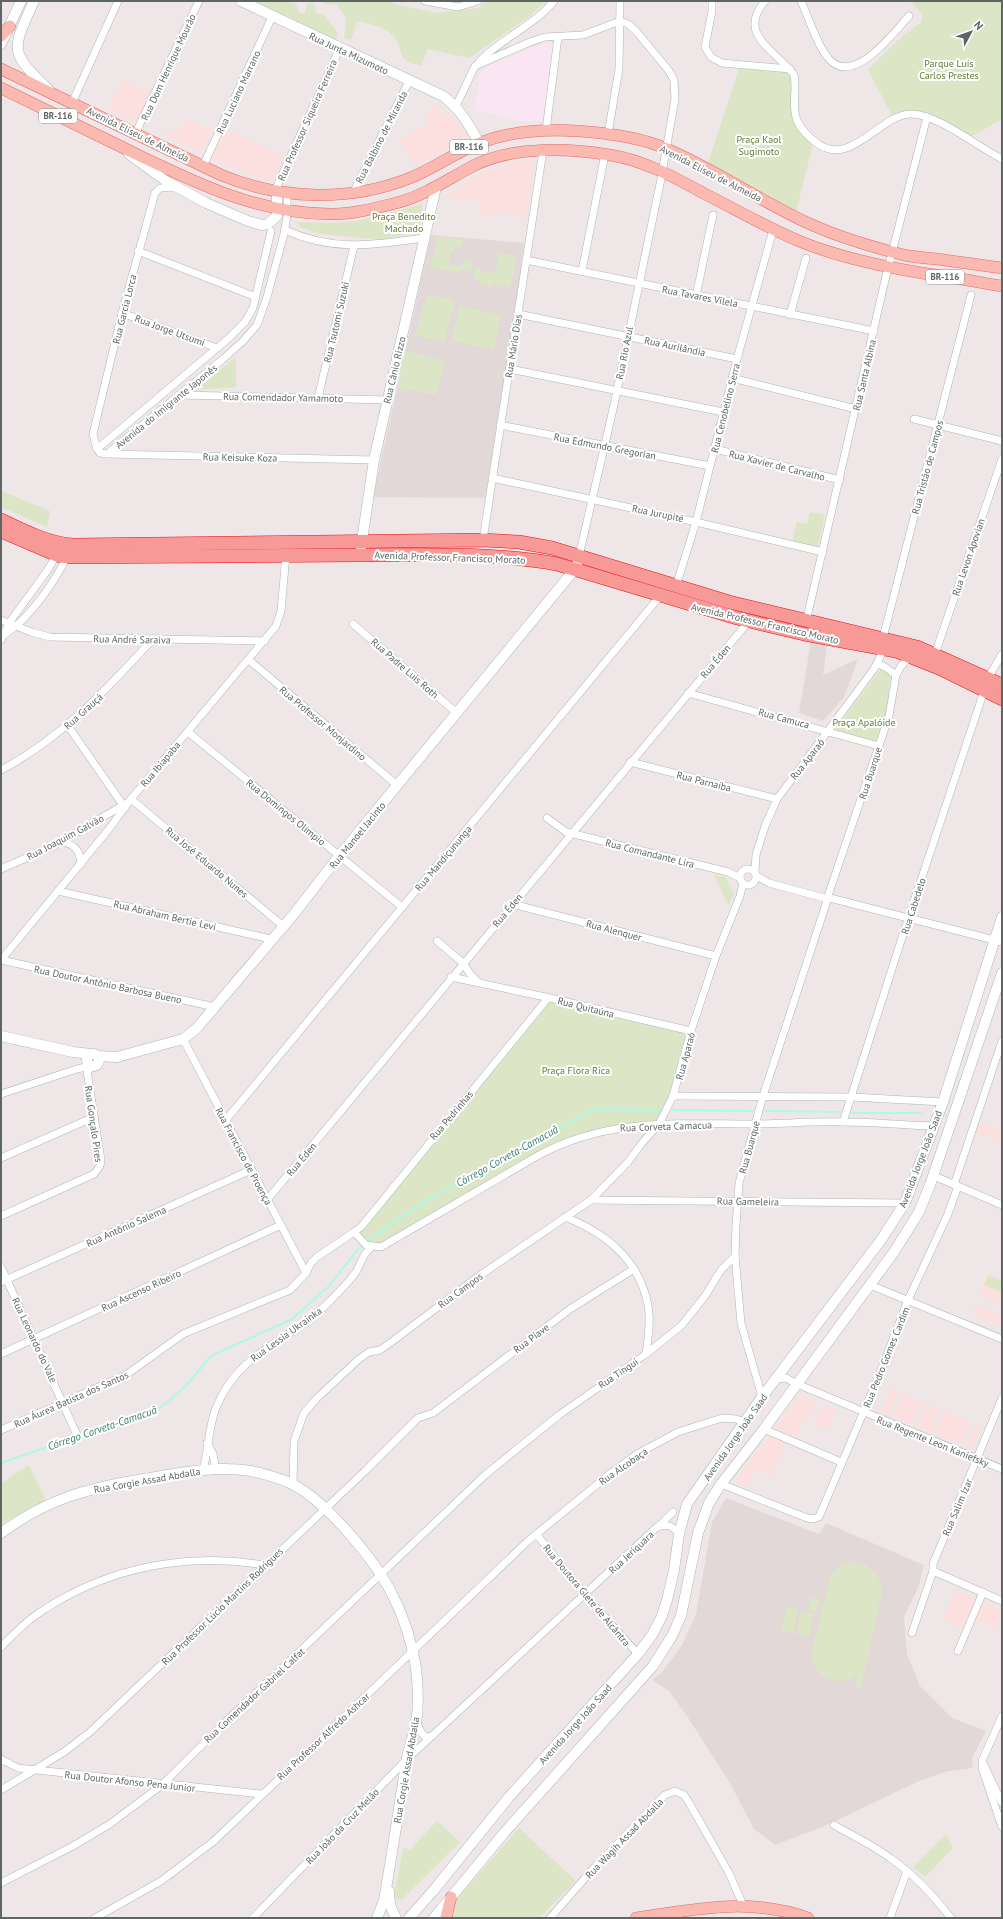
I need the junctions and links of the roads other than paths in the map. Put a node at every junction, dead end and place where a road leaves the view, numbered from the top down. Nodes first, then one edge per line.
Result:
1 (22, 1) edge
2 (34, 1) edge
3 (118, 1) edge
4 (199, 1) edge
5 (241, 1) edge
6 (426, 1) edge
7 (478, 1) edge
8 (554, 1) edge
9 (620, 1) edge
10 (712, 1) edge
11 (765, 1) edge
12 (801, 1) edge
13 (909, 16) dead end
14 (272, 17) junction
15 (620, 21) junction
16 (10, 26) junction
17 (1, 36) edge
18 (558, 37) junction
19 (1, 44) edge
20 (340, 48) junction
21 (475, 66) junction
22 (1, 69) edge
23 (790, 69) junction
24 (410, 81) junction
25 (1, 88) edge
26 (53, 94) junction
27 (72, 103) junction
28 (456, 106) junction
29 (927, 117) junction
30 (546, 130) junction
31 (136, 132) junction
32 (608, 134) junction
33 (479, 143) junction
34 (116, 144) junction
35 (667, 149) junction
36 (544, 151) junction
37 (605, 154) junction
38 (1002, 159) edge
39 (203, 166) junction
40 (662, 172) junction
41 (176, 187) junction
42 (436, 187) junction
43 (282, 193) junction
44 (353, 193) junction
45 (283, 210) junction
46 (713, 215) dead end
47 (262, 225) junction
48 (774, 230) junction
49 (271, 231) junction
50 (285, 232) junction
51 (423, 238) junction
52 (354, 246) junction
53 (893, 250) junction
54 (138, 251) junction
55 (806, 258) dead end
56 (526, 260) junction
57 (888, 267) junction
58 (1002, 268) edge
59 (582, 271) junction
60 (638, 284) junction
61 (1002, 286) edge
62 (971, 295) dead end
63 (696, 296) junction
64 (256, 297) junction
65 (751, 307) junction
66 (122, 313) junction
67 (518, 314) junction
68 (790, 315) junction
69 (874, 331) junction
70 (627, 336) junction
71 (217, 348) junction
72 (737, 359) junction
73 (510, 369) junction
74 (732, 378) junction
75 (617, 389) junction
76 (179, 394) junction
77 (318, 398) junction
78 (387, 400) junction
79 (856, 409) junction
80 (723, 412) junction
81 (914, 419) dead end
82 (500, 424) junction
83 (938, 425) junction
84 (1002, 442) edge
85 (604, 446) junction
86 (97, 449) junction
87 (715, 449) junction
88 (107, 454) junction
89 (1002, 459) edge
90 (374, 460) junction
91 (710, 466) junction
92 (492, 478) junction
93 (840, 480) junction
94 (592, 499) junction
95 (1, 520) edge
96 (696, 522) junction
97 (1, 531) edge
98 (483, 540) junction
99 (361, 549) junction
100 (65, 550) junction
101 (823, 552) junction
102 (286, 555) junction
103 (579, 556) junction
104 (574, 569) junction
105 (676, 586) junction
106 (660, 596) junction
107 (1, 620) edge
108 (749, 621) junction
109 (9, 623) junction
110 (353, 624) dead end
111 (17, 627) junction
112 (805, 628) junction
113 (2, 638) edge
114 (153, 640) junction
115 (265, 641) junction
116 (883, 643) junction
117 (934, 654) junction
118 (1002, 654) edge
119 (911, 656) junction
120 (249, 660) junction
121 (878, 664) junction
122 (896, 675) junction
123 (988, 678) junction
124 (1002, 685) edge
125 (984, 691) junction
126 (688, 693) junction
127 (1002, 699) edge
128 (457, 713) junction
129 (68, 726) junction
130 (829, 730) junction
131 (188, 732) junction
132 (879, 746) junction
133 (630, 762) junction
134 (1, 770) edge
135 (398, 785) junction
136 (778, 799) junction
137 (127, 804) junction
138 (548, 818) dead end
139 (572, 833) junction
140 (61, 841) junction
141 (339, 856) junction
142 (81, 864) junction
143 (1, 869) edge
144 (748, 877) junction
145 (58, 891) junction
146 (827, 898) junction
147 (512, 904) junction
148 (402, 907) junction
149 (1002, 916) edge
150 (908, 919) junction
151 (283, 926) junction
152 (272, 939) junction
153 (437, 941) dead end
154 (998, 941) edge
155 (716, 956) junction
156 (1, 960) edge
157 (463, 963) junction
158 (1002, 973) edge
159 (451, 977) junction
160 (480, 983) junction
161 (548, 998) junction
162 (215, 1007) junction
163 (970, 1016) junction
164 (986, 1022) junction
165 (965, 1030) junction
166 (691, 1031) junction
167 (981, 1035) junction
168 (1, 1036) edge
169 (183, 1039) junction
170 (1002, 1041) edge
171 (91, 1061) junction
172 (1, 1094) edge
173 (674, 1096) junction
174 (763, 1096) junction
175 (852, 1097) junction
176 (943, 1102) junction
177 (94, 1117) junction
178 (224, 1121) junction
179 (843, 1122) junction
180 (659, 1124) junction
181 (755, 1124) junction
182 (934, 1126) junction
183 (1, 1158) edge
184 (251, 1170) junction
185 (934, 1176) junction
186 (956, 1185) junction
187 (267, 1200) junction
188 (590, 1200) junction
189 (738, 1200) junction
190 (905, 1203) junction
191 (1002, 1204) edge
192 (1, 1216) edge
193 (565, 1217) junction
194 (281, 1226) junction
195 (354, 1232) junction
196 (369, 1246) junction
197 (735, 1256) junction
198 (1, 1267) edge
199 (634, 1269) junction
200 (306, 1273) junction
201 (4, 1281) edge
202 (870, 1285) junction
203 (908, 1300) junction
204 (818, 1325) junction
205 (832, 1336) junction
206 (34, 1339) junction
207 (1002, 1339) edge
208 (1, 1354) edge
209 (646, 1354) junction
210 (777, 1379) junction
211 (797, 1384) junction
212 (762, 1397) junction
213 (1002, 1398) edge
214 (63, 1402) junction
215 (434, 1413) joint
216 (864, 1413) junction
217 (745, 1422) junction
218 (764, 1429) junction
219 (1, 1430) edge
220 (77, 1435) dead end
221 (207, 1443) junction
222 (977, 1459) junction
223 (841, 1462) junction
224 (1002, 1469) edge
225 (204, 1470) junction
226 (216, 1470) junction
227 (292, 1470) junction
228 (485, 1475) joint
229 (283, 1480) junction
230 (721, 1484) junction
231 (293, 1485) junction
232 (324, 1508) junction
233 (673, 1512) dead end
234 (657, 1527) junction
235 (1, 1533) edge
236 (679, 1534) junction
237 (536, 1535) junction
238 (264, 1565) junction
239 (933, 1571) junction
240 (380, 1574) junction
241 (983, 1592) junction
242 (585, 1595) junction
243 (1002, 1600) edge
244 (912, 1633) dead end
245 (1, 1647) edge
246 (412, 1651) junction
247 (958, 1651) dead end
248 (638, 1654) junction
249 (1002, 1716) edge
250 (416, 1721) junction
251 (432, 1736) junction
252 (1, 1759) edge
253 (406, 1760) junction
254 (982, 1761) junction
255 (36, 1770) junction
256 (162, 1784) junction
257 (1, 1790) edge
258 (261, 1794) junction
259 (1002, 1803) edge
260 (492, 1819) junction
261 (834, 1825) dead end
262 (1002, 1827) edge
263 (504, 1833) junction
264 (907, 1871) junction
265 (388, 1878) junction
266 (1, 1883) edge
267 (451, 1897) junction
268 (744, 1905) junction
269 (682, 1914) edge
270 (787, 1914) edge
271 (95, 1918) edge
272 (253, 1918) edge
273 (377, 1918) edge
274 (396, 1918) edge
275 (409, 1918) edge
276 (434, 1918) edge
277 (446, 1918) edge
278 (550, 1918) edge
279 (636, 1918) edge
280 (808, 1918) edge
281 (890, 1918) edge
282 (951, 1918) edge

1 - 16 main road
2 - 26 main road
3 - 27 street
4 - 31 street, Rua Dom Henrique Mourão
5 - 14 main road, Rua Junta Mizumoto
6 - 7 street
8 - 21 street
9 - 15 street
10 - 23 street
11 - 23 street
12 - 13 street
14 - 20 main road, Rua Junta Mizumoto
14 - 39 street, Rua Luciano Marrano
15 - 18 street
15 - 32 street
15 - 35 street, Rua Rio Azul
16 - 17 main road
16 - 19 main road
18 - 21 street
18 - 30 street
20 - 24 main road, Rua Junta Mizumoto
20 - 43 street, Rua Professor Siqueira Ferreira
21 - 28 street
22 - 26 main road, Avenida Eliseu de Almeida / BR-116
23 - 29 street
24 - 28 main road, Rua Junta Mizumoto
24 - 44 street, Rua Balbino de Miranda
25 - 34 main road, Avenida Eliseu de Almeida / BR-116
26 - 27 main road, Avenida Eliseu de Almeida / BR-116
27 - 31 main road, Avenida Eliseu de Almeida / BR-116
28 - 33 main road, Rua Junta Mizumoto
29 - 38 street
29 - 53 street, Rua Santa Albina
30 - 32 main road, Avenida Eliseu de Almeida / BR-116
30 - 33 main road, Avenida Eliseu de Almeida / BR-116
31 - 39 main road, Avenida Eliseu de Almeida / BR-116
32 - 35 main road, Avenida Eliseu de Almeida / BR-116
33 - 44 main road, Avenida Eliseu de Almeida / BR-116
34 - 41 main road, Avenida Eliseu de Almeida
34 - 45 main road, Avenida Eliseu de Almeida / BR-116
35 - 40 street, Rua Rio Azul
35 - 53 main road, Avenida Eliseu de Almeida / BR-116
36 - 37 main road, Avenida Eliseu de Almeida / BR-116
36 - 42 main road, Avenida Eliseu de Almeida / BR-116
36 - 56 street, Rua Mário Dias
37 - 40 main road, Avenida Eliseu de Almeida / BR-116
37 - 59 street
39 - 43 main road, Avenida Eliseu de Almeida / BR-116
40 - 48 main road, Avenida Eliseu de Almeida / BR-116
40 - 60 street, Rua Rio Azul
41 - 47 main road, Avenida Eliseu de Almeida
41 - 54 street, Rua Garcia Lorca
42 - 45 main road, Avenida Eliseu de Almeida / BR-116
42 - 51 main road, Rua Cânio Rizzo
43 - 44 main road, Avenida Eliseu de Almeida / BR-116
43 - 45 main road
45 - 47 main road
45 - 50 street, Avenida do Imigrante Japonês
46 - 63 street
47 - 49 street, Avenida Eliseu de Almeida
48 - 57 main road, Avenida Eliseu de Almeida / BR-116
48 - 65 street, Rua Cenobelino Serra
49 - 50 street, Avenida Eliseu de Almeida
49 - 64 street, Avenida do Imigrante Japonês
50 - 52 street, Avenida Eliseu de Almeida
50 - 76 street, Avenida do Imigrante Japonês
51 - 52 street, Avenida Eliseu de Almeida
51 - 78 main road, Rua Cânio Rizzo
52 - 77 street, Rua Tsutomi Suzuki
53 - 57 street, Rua Santa Albina
53 - 58 main road, Avenida Eliseu de Almeida / BR-116
54 - 64 street
54 - 66 street, Rua Garcia Lorca
55 - 68 street
56 - 59 street, Rua Tavares Vilela
56 - 67 street, Rua Mário Dias
57 - 61 main road, Avenida Eliseu de Almeida / BR-116
57 - 69 street, Rua Santa Albina
59 - 60 street, Rua Tavares Vilela
60 - 63 street, Rua Tavares Vilela
60 - 70 street, Rua Rio Azul
62 - 83 street, Rua Tristão de Campos
63 - 65 street, Rua Tavares Vilela
64 - 71 street, Avenida do Imigrante Japonês
65 - 68 street, Rua Tavares Vilela
65 - 72 street, Rua Cenobelino Serra
66 - 71 street, Rua Jorge Utsumi
66 - 86 street, Rua Garcia Lorca
67 - 70 street, Rua Aurilândia
67 - 73 street, Rua Mário Dias
68 - 69 street, Rua Tavares Vilela
69 - 79 street, Rua Santa Albina
70 - 72 street, Rua Aurilândia
70 - 75 street, Rua Rio Azul
71 - 86 street, Avenida do Imigrante Japonês
72 - 74 street, Rua Cenobelino Serra
73 - 75 street
73 - 82 street, Rua Mário Dias
74 - 79 street
74 - 80 street, Rua Cenobelino Serra
75 - 80 street
75 - 85 street, Rua Rio Azul
76 - 77 street, Rua Comendador Yamamoto
76 - 88 street, Avenida do Imigrante Japonês
77 - 78 street, Rua Comendador Yamamoto
78 - 90 main road, Rua Cânio Rizzo
79 - 93 street, Rua Santa Albina
80 - 87 street, Rua Cenobelino Serra
81 - 83 street
82 - 85 street, Rua Edmundo Gregorian
82 - 92 street, Rua Mário Dias
83 - 84 street
83 - 116 street, Rua Tristão de Campos
85 - 91 street, Rua Edmundo Gregorian
85 - 94 street, Rua Rio Azul
86 - 88 street, Avenida do Imigrante Japonês
87 - 91 street, Rua Cenobelino Serra
87 - 93 street, Rua Xavier de Carvalho
88 - 90 street, Rua Keisuke Koza
89 - 117 street, Rua Levon Apovian
90 - 99 main road, Rua Cânio Rizzo
91 - 96 street, Rua Cenobelino Serra
92 - 94 street, Rua Jurupité
92 - 98 street, Rua Mário Dias
93 - 101 street, Rua Santa Albina
94 - 96 street, Rua Jurupité
94 - 103 street, Rua Rio Azul
95 - 100 highway, Avenida Professor Francisco Morato
96 - 101 street, Rua Jurupité
96 - 105 street, Rua Cenobelino Serra
97 - 100 highway, Avenida Professor Francisco Morato
98 - 99 highway, Avenida Professor Francisco Morato
98 - 103 highway, Avenida Professor Francisco Morato
99 - 100 highway, Avenida Professor Francisco Morato
99 - 102 highway, Avenida Professor Francisco Morato
99 - 104 highway, Avenida Professor Francisco Morato
100 - 102 highway, Avenida Professor Francisco Morato
100 - 109 street
100 - 111 street
101 - 112 street, Rua Santa Albina
102 - 115 street, Rua Ibiapaba
103 - 104 main road, Rua Manoel Jacinto
103 - 105 highway, Avenida Professor Francisco Morato
104 - 106 highway, Avenida Professor Francisco Morato
104 - 128 main road, Rua Manoel Jacinto
105 - 112 highway, Avenida Professor Francisco Morato
106 - 108 highway, Avenida Professor Francisco Morato
106 - 148 street, Rua Mandiçununga
107 - 109 street, Rua André Saraiva
108 - 112 highway, Avenida Professor Francisco Morato
108 - 126 street, Rua Éden
109 - 111 street, Rua André Saraiva
109 - 113 street
110 - 128 street, Rua Padre Luis Roth
111 - 113 street
111 - 114 street, Rua André Saraiva
112 - 116 highway, Avenida Professor Francisco Morato
114 - 115 street, Rua André Saraiva
114 - 129 street, Rua Grauçá
115 - 120 street, Rua Ibiapaba
116 - 117 highway, Avenida Professor Francisco Morato
116 - 119 highway, Avenida Professor Francisco Morato
116 - 121 street, Rua Aparaó
117 - 123 highway, Avenida Professor Francisco Morato
118 - 123 street
119 - 122 street, Rua Buarque
119 - 125 highway, Avenida Professor Francisco Morato
120 - 131 street, Rua Ibiapaba
120 - 135 street, Rua Professor Monjardino
121 - 122 street
121 - 130 street, Rua Aparaó
122 - 132 street, Rua Buarque
123 - 124 highway, Avenida Professor Francisco Morato
125 - 127 highway, Avenida Professor Francisco Morato
125 - 150 street, Rua Cabedelo
126 - 130 street, Rua Camuca
126 - 133 street, Rua Éden
128 - 135 main road, Rua Manoel Jacinto
129 - 134 street, Rua Grauçá
129 - 137 street, Rua José Eduardo Nunes
130 - 132 street, Rua Camuca
130 - 136 street, Rua Aparaó
131 - 137 street, Rua Ibiapaba
131 - 141 street, Rua Domingos Olímpio
132 - 146 street, Rua Buarque
133 - 136 street, Rua Parnaíba
133 - 139 street, Rua Éden
135 - 141 main road, Rua Manoel Jacinto
136 - 144 street, Rua Aparaó
137 - 140 street, Rua Joaquim Galvão
137 - 142 street, Rua Ibiapaba
137 - 151 street, Rua José Eduardo Nunes
138 - 139 street, Rua Comandante Lira
139 - 144 street, Rua Comandante Lira
139 - 147 street, Rua Éden
140 - 142 street
140 - 143 street, Rua Joaquim Galvão
141 - 148 street, Rua Domingos Olímpio
141 - 151 main road, Rua Manoel Jacinto
142 - 145 street, Rua Ibiapaba
144 - 146 street
144 - 155 street, Rua Aparaó
145 - 152 street, Rua Abraham Bertie Levi
145 - 156 street, Rua Ibiapaba
146 - 150 street
146 - 174 street, Rua Buarque
147 - 155 street, Rua Alenquer
147 - 157 street, Rua Éden
148 - 178 street, Rua Mandiçununga
149 - 154 main road, Avenida Jorge João Saad
150 - 154 street
150 - 175 street, Rua Cabedelo
151 - 152 main road, Rua Manoel Jacinto
152 - 162 main road, Rua Manoel Jacinto
153 - 157 street
154 - 163 main road, Avenida Jorge João Saad
155 - 166 street, Rua Aparaó
156 - 162 street, Rua Doutor Antônio Barbosa Bueno
157 - 159 street, Rua Éden
157 - 160 street
158 - 164 main road, Avenida Jorge João Saad
159 - 160 street, Rua Quitaúna
159 - 187 street, Rua Éden
160 - 161 street, Rua Quitaúna
161 - 166 street, Rua Quitaúna
161 - 195 street, Rua Pedrinhas
162 - 169 main road, Rua Manoel Jacinto
163 - 164 main road
163 - 165 main road, Avenida Jorge João Saad
164 - 167 main road, Avenida Jorge João Saad
165 - 167 main road
165 - 176 main road, Avenida Jorge João Saad
166 - 173 street, Rua Aparaó
167 - 185 main road, Avenida Jorge João Saad
168 - 171 main road
169 - 171 main road, Rua Manoel Jacinto
169 - 178 street, Rua Francisco de Proença
170 - 186 street
171 - 172 street
171 - 177 street, Rua Gonçalo Pires
173 - 174 street
173 - 180 street, Rua Aparaó
174 - 175 street
174 - 181 street, Rua Buarque
175 - 176 street
175 - 179 street, Rua Cabedelo
176 - 182 main road, Avenida Jorge João Saad
177 - 183 street
177 - 192 street, Rua Gonçalo Pires
178 - 184 street, Rua Francisco de Proença
179 - 181 street, Rua Corveta Camacua
179 - 182 street, Rua Corveta Camacua
180 - 181 street, Rua Corveta Camacua
180 - 188 street, Rua Campos
180 - 196 street, Rua Corveta Camacua
181 - 189 street, Rua Buarque
182 - 190 main road, Avenida Jorge João Saad
184 - 187 street, Rua Francisco de Proença
184 - 201 street, Rua Antônio Salema
185 - 186 street
185 - 202 main road, Avenida Jorge João Saad
186 - 191 street
186 - 203 street, Rua Pedro Gomes Cardim
187 - 194 street, Rua Francisco de Proença
188 - 189 street, Rua Gameleira
188 - 193 street, Rua Campos
189 - 190 street, Rua Gameleira
189 - 197 street, Rua Buarque
190 - 204 main road, Avenida Jorge João Saad
193 - 199 street
193 - 227 street, Rua Campos
194 - 200 street, Rua Francisco de Proença
194 - 206 street, Rua Ascenso Ribeiro
195 - 196 street
195 - 200 street
196 - 221 street, Rua Lessia Ukrainka
197 - 209 street, Rua Tingui
197 - 212 street, Rua Buarque
198 - 201 street, Rua Leonardo do Vale
199 - 209 street
199 - 215 street, Rua Piave
200 - 214 street, Rua Áurea Batista dos Santos
201 - 206 street, Rua Leonardo do Vale
202 - 203 street
202 - 205 main road, Avenida Jorge João Saad
203 - 207 street
203 - 216 street, Rua Pedro Gomes Cardim
204 - 205 main road
204 - 210 main road, Avenida Jorge João Saad
205 - 211 main road, Avenida Jorge João Saad
206 - 208 street, Rua Ascenso Ribeiro
206 - 214 street, Rua Leonardo do Vale
209 - 228 street, Rua Tingui
210 - 211 street, Rua Regente Leon Kaniefsky
210 - 212 main road, Avenida Jorge João Saad
211 - 216 street, Rua Regente Leon Kaniefsky
211 - 218 main road, Avenida Jorge João Saad
212 - 217 main road, Avenida Jorge João Saad
213 - 222 street, Rua Salim Izar
214 - 219 street, Rua Áurea Batista dos Santos
214 - 220 street, Rua Leonardo do Vale
215 - 232 street, Rua Professor Lúcio Martins Rodrigues
216 - 222 street, Rua Regente Leon Kaniefsky
216 - 223 street, Rua Pedro Gomes Cardim
217 - 236 main road, Avenida Jorge João Saad
217 - 237 street, Rua Alcobaça
218 - 223 street
218 - 230 main road, Avenida Jorge João Saad
221 - 225 street, Rua Lessia Ukrainka
221 - 226 street
222 - 224 street, Rua Regente Leon Kaniefsky
222 - 239 street, Rua Salim Izar
223 - 230 street, Rua Pedro Gomes Cardim
225 - 226 main road, Rua Corgie Assad Abdalla
225 - 235 main road, Rua Corgie Assad Abdalla
226 - 229 main road, Rua Corgie Assad Abdalla
227 - 229 street
227 - 231 street, Rua Campos
228 - 240 street, Rua Comendador Gabriel Calfat
229 - 231 main road, Rua Corgie Assad Abdalla
230 - 263 main road, Avenida Jorge João Saad
231 - 232 main road, Rua Corgie Assad Abdalla
232 - 238 street, Rua Professor Lúcio Martins Rodrigues
232 - 240 main road, Rua Corgie Assad Abdalla
233 - 234 street
234 - 236 street, Rua Jeriquara
234 - 242 street, Rua Jeriquara
236 - 248 main road, Avenida Jorge João Saad
237 - 242 street, Rua Doutora Glete de Alcântra
237 - 246 street, Rua Professor Alfredo Ashcar
238 - 245 street
238 - 255 street, Rua Professor Lúcio Martins Rodrigues
239 - 241 street
239 - 244 street, Rua Salim Izar
240 - 246 main road, Rua Corgie Assad Abdalla
240 - 256 street, Rua Comendador Gabriel Calfat
241 - 243 street
241 - 247 street
242 - 248 street, Rua Doutora Glete de Alcântra
242 - 251 street, Rua João da Cruz Melão
246 - 250 main road, Rua Corgie Assad Abdalla
246 - 258 street, Rua Professor Alfredo Ashcar
248 - 260 main road, Avenida Jorge João Saad
249 - 254 street
250 - 251 street
250 - 253 main road, Rua Corgie Assad Abdalla
251 - 253 street, Rua João da Cruz Melão
252 - 255 street, Rua Doutor Afonso Pena Junior
253 - 265 main road, Rua Corgie Assad Abdalla
253 - 272 street, Rua João da Cruz Melão
254 - 259 street
254 - 262 street
255 - 256 street, Rua Doutor Afonso Pena Junior
255 - 257 street, Rua Professor Lúcio Martins Rodrigues
256 - 258 street, Rua Doutor Afonso Pena Junior
256 - 266 street, Rua Comendador Gabriel Calfat
258 - 271 street, Rua Professor Alfredo Ashcar
260 - 263 main road
260 - 275 main road, Avenida Jorge João Saad
261 - 264 street
263 - 267 main road, Avenida Jorge João Saad
264 - 281 street
264 - 282 street
265 - 273 main road, Rua Corgie Assad Abdalla
265 - 274 main road, Rua Corgie Assad Abdalla
267 - 276 main road, Avenida Jorge João Saad
267 - 277 main road
268 - 269 main road
268 - 270 main road
268 - 278 street, Rua Wagih Assad Abdalla
269 - 279 main road
270 - 280 main road

